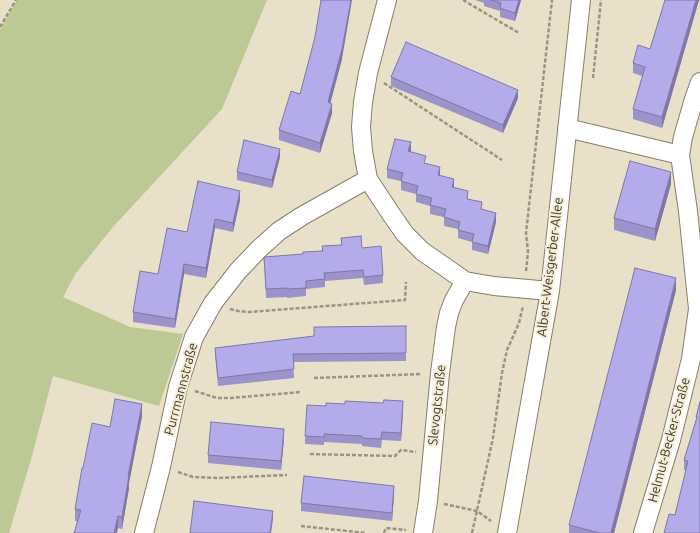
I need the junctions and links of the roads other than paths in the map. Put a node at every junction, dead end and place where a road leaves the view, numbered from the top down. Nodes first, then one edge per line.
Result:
1 (387, 0) edge
2 (581, 0) edge
3 (700, 82) edge
4 (567, 128) junction
5 (680, 155) junction
6 (368, 179) junction
7 (465, 281) junction
8 (550, 291) junction
9 (423, 532) edge
10 (144, 533) edge
11 (507, 533) edge
12 (643, 533) edge

1 - 6 street
2 - 4 street, Albert-Weisgerber-Allee
3 - 5 street, Helmut-Becker-Straße
4 - 5 street
4 - 8 street, Albert-Weisgerber-Allee
5 - 12 street, Helmut-Becker-Straße
6 - 7 street
6 - 10 street, Purrmannstraße
7 - 8 street
7 - 9 street, Slevogtstraße
8 - 11 street, Albert-Weisgerber-Allee

